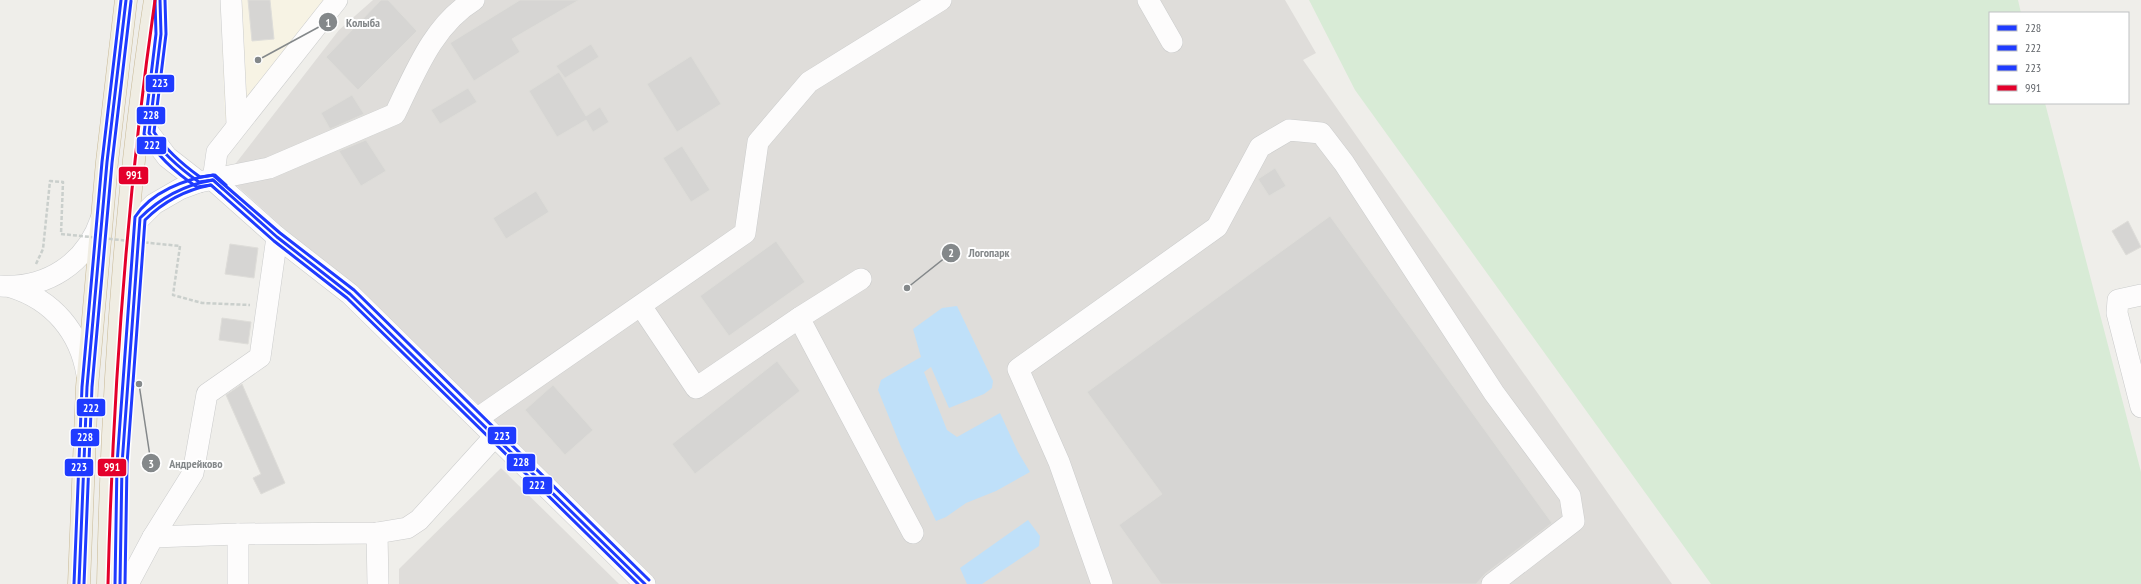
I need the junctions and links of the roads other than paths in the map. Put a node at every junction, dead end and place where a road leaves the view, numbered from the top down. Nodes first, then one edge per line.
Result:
1 (126, 0) edge
2 (155, 0) edge
3 (160, 0) edge
4 (231, 0) edge
5 (337, 0) edge
6 (474, 0) edge
7 (941, 0) edge
8 (1148, 0) edge
9 (1172, 42) dead end
10 (237, 124) junction
11 (149, 133) junction
12 (206, 181) junction
13 (103, 209) junction
14 (140, 218) junction
15 (278, 237) junction
16 (861, 279) dead end
17 (5, 286) edge
18 (2141, 295) edge
19 (641, 306) junction
20 (799, 318) junction
21 (87, 388) junction
22 (2141, 407) edge
23 (478, 418) junction
24 (495, 436) junction
25 (378, 533) junction
26 (913, 533) dead end
27 (238, 534) junction
28 (153, 537) junction
29 (80, 584) edge
30 (108, 584) edge
31 (120, 584) edge
32 (128, 584) edge
33 (238, 584) edge
34 (378, 584) edge
35 (645, 584) edge
36 (1102, 584) edge
37 (1492, 584) edge

1 - 13 highway
2 - 30 highway
3 - 11 highway
4 - 10 street
5 - 10 street
6 - 12 street
7 - 19 street
8 - 9 street
10 - 12 street
11 - 12 street
11 - 14 highway
12 - 14 street
12 - 15 street
13 - 17 street
13 - 21 highway
14 - 31 highway
15 - 23 street
15 - 28 street
16 - 20 street
17 - 21 street
18 - 22 street
19 - 20 street
19 - 23 street
20 - 26 street
21 - 29 highway
23 - 24 street
24 - 25 street
24 - 35 street
25 - 27 street
25 - 34 street
27 - 28 street
27 - 33 street
28 - 32 street
36 - 37 street

